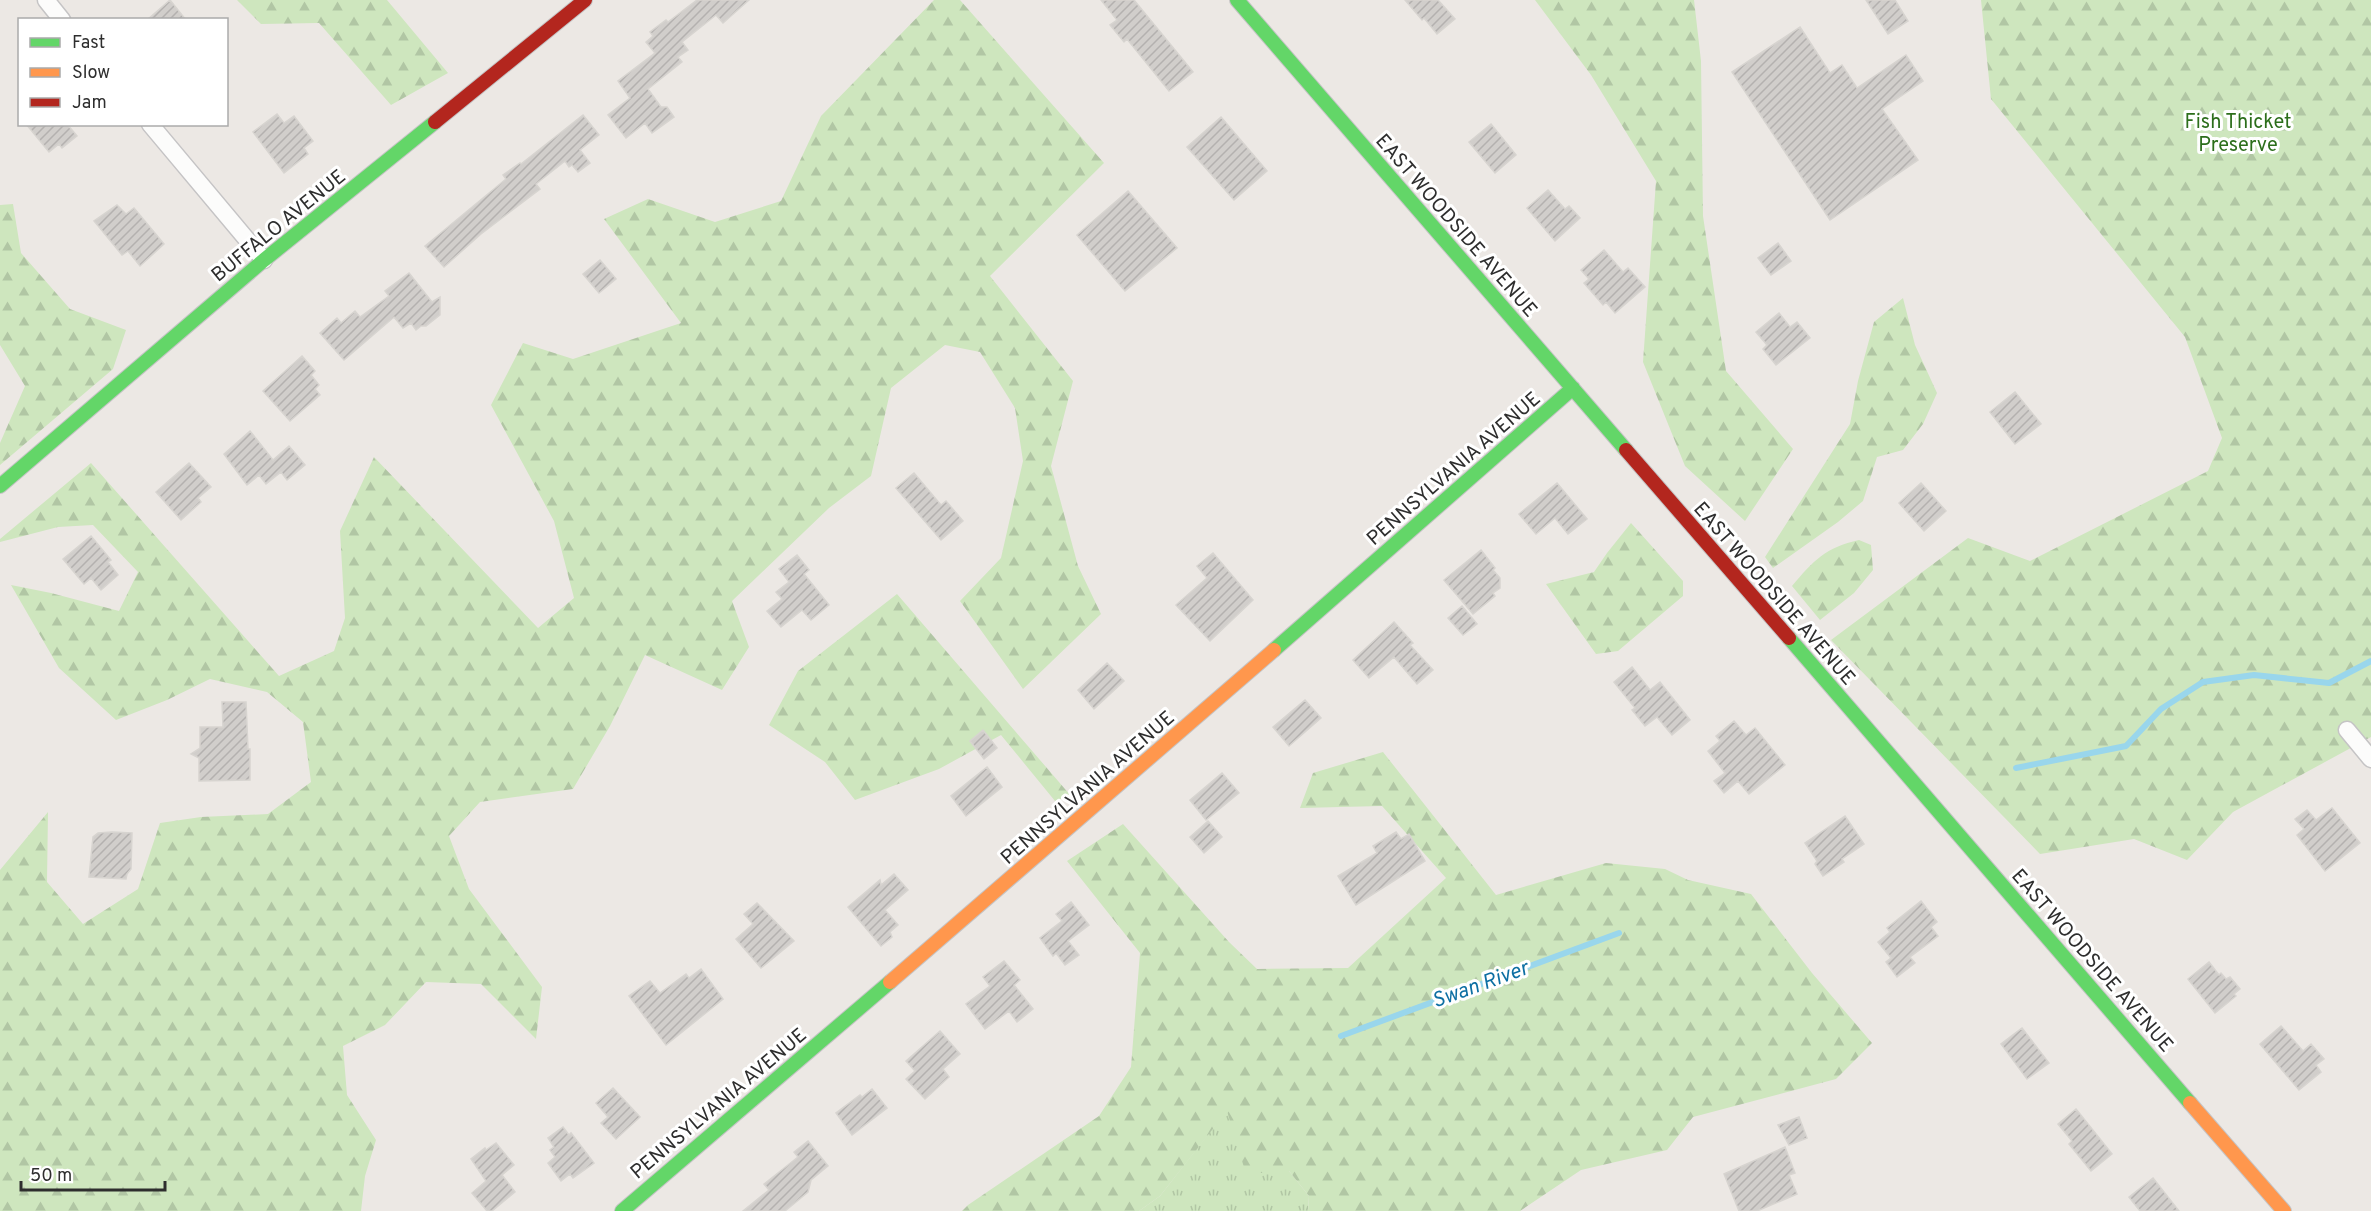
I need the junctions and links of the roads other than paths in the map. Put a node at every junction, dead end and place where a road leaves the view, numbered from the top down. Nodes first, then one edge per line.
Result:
1 (46, 0) edge
2 (585, 0) edge
3 (1237, 0) edge
4 (60, 18) edge
5 (152, 126) edge
6 (264, 260) junction
7 (1573, 388) junction
8 (0, 486) edge
9 (2347, 730) dead end
10 (2371, 759) edge
11 (622, 1211) edge
12 (2284, 1211) edge

1 - 4 street
2 - 6 street, BUFFALO AVENUE
3 - 7 street, EAST WOODSIDE AVENUE
5 - 6 street
6 - 8 street, BUFFALO AVENUE
7 - 11 street, PENNSYLVANIA AVENUE
7 - 12 street, EAST WOODSIDE AVENUE
9 - 10 street

